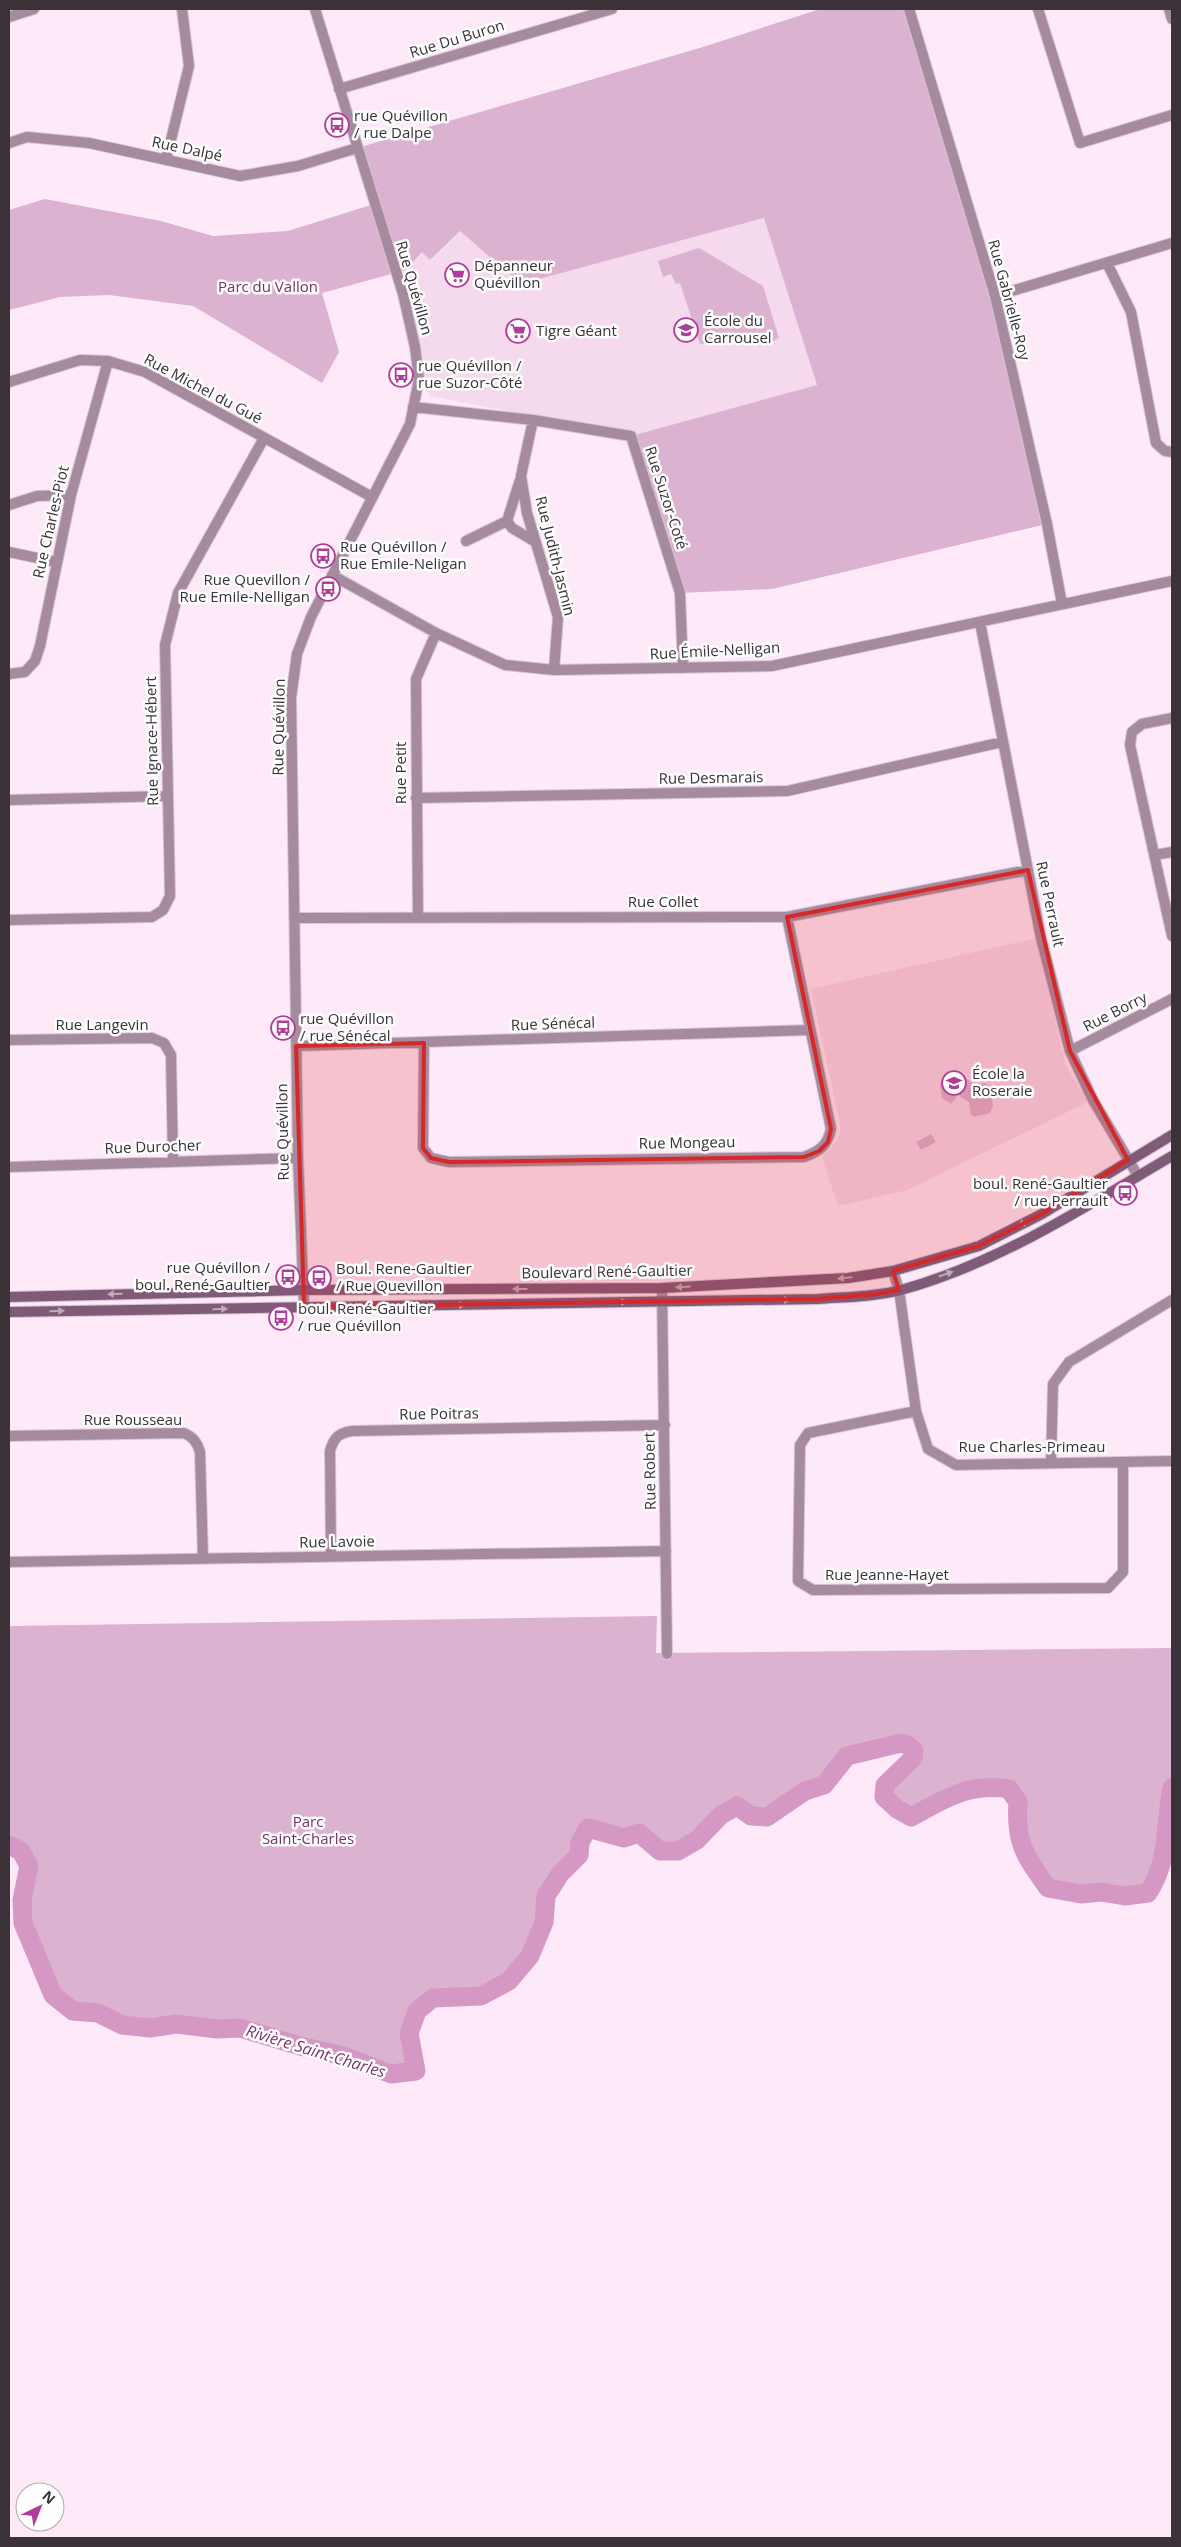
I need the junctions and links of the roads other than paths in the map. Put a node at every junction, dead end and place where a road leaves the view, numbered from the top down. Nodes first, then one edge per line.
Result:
1 (34, 9) edge
2 (182, 9) edge
3 (315, 9) edge
4 (612, 9) edge
5 (909, 9) edge
6 (1038, 9) edge
7 (1169, 9) edge
8 (9, 16) edge
9 (1172, 19) edge
10 (340, 90) junction
11 (1172, 116) edge
12 (9, 143) edge
13 (357, 148) junction
14 (166, 160) junction
15 (1172, 243) edge
16 (1107, 263) junction
17 (995, 296) junction
18 (108, 361) junction
19 (9, 382) edge
20 (413, 407) junction
21 (533, 420) junction
22 (264, 438) junction
23 (1172, 452) edge
24 (521, 476) junction
25 (71, 495) junction
26 (372, 498) junction
27 (9, 505) edge
28 (507, 521) junction
29 (466, 541) dead end
30 (534, 541) junction
31 (9, 552) edge
32 (56, 562) junction
33 (332, 575) junction
34 (1172, 581) edge
35 (1062, 604) junction
36 (980, 622) junction
37 (436, 633) junction
38 (683, 668) junction
39 (554, 670) junction
40 (9, 674) edge
41 (1172, 718) edge
42 (1002, 742) junction
43 (168, 796) junction
44 (416, 798) junction
45 (9, 800) edge
46 (1172, 852) edge
47 (1155, 855) junction
48 (1028, 870) junction
49 (787, 917) junction
50 (294, 918) junction
51 (418, 918) junction
52 (9, 920) edge
53 (1172, 936) edge
54 (1172, 999) edge
55 (810, 1030) junction
56 (9, 1040) edge
57 (424, 1043) junction
58 (296, 1046) junction
59 (1070, 1051) junction
60 (1172, 1135) edge
61 (1172, 1156) edge
62 (298, 1158) junction
63 (1128, 1160) junction
64 (173, 1162) junction
65 (9, 1167) edge
66 (1138, 1176) junction
67 (894, 1271) junction
68 (662, 1288) junction
69 (304, 1290) junction
70 (900, 1290) junction
71 (9, 1297) edge
72 (1172, 1300) edge
73 (663, 1302) junction
74 (304, 1307) junction
75 (9, 1312) edge
76 (916, 1411) junction
77 (665, 1425) junction
78 (9, 1436) edge
79 (1172, 1461) edge
80 (1122, 1462) junction
81 (1052, 1463) junction
82 (666, 1551) junction
83 (331, 1557) junction
84 (204, 1559) junction
85 (9, 1562) edge
86 (667, 1654) dead end

1 - 8 street
2 - 14 street
3 - 10 street, Rue Quévillon
4 - 10 street, Rue Du Buron
5 - 17 street, Rue Gabrielle-Roy
6 - 11 street
7 - 9 street
10 - 13 street, Rue Quévillon
12 - 14 street, Rue Dalpé
13 - 14 street, Rue Dalpé
13 - 20 street, Rue Quévillon
15 - 16 street
16 - 17 street
16 - 23 street
17 - 35 street, Rue Gabrielle-Roy
18 - 19 street, Rue Michel du Gué
18 - 22 street, Rue Michel du Gué
18 - 25 street, Rue Charles-Piot
20 - 21 street, Rue Suzor-Coté
20 - 26 street, Rue Quévillon
21 - 24 street, Rue Judith-Jasmin
21 - 38 street, Rue Suzor-Coté
22 - 26 street, Rue Michel du Gué
22 - 43 street, Rue Ignace-Hébert
24 - 28 street
24 - 30 street, Rue Judith-Jasmin
25 - 27 street
25 - 32 street, Rue Charles-Piot
26 - 33 street, Rue Quévillon
28 - 29 street
28 - 30 street
30 - 39 street, Rue Judith-Jasmin
31 - 32 street
32 - 40 street, Rue Charles-Piot
33 - 37 street, Rue Émile-Nelligan
33 - 50 street, Rue Quévillon
34 - 35 street, Rue Émile-Nelligan
35 - 36 street, Rue Émile-Nelligan
36 - 38 street, Rue Émile-Nelligan
36 - 42 street, Rue Perrault
37 - 39 street, Rue Émile-Nelligan
37 - 44 street, Rue Petit
38 - 39 street, Rue Émile-Nelligan
41 - 47 street
42 - 44 street, Rue Desmarais
42 - 48 street, Rue Perrault
43 - 45 street
43 - 52 street, Rue Ignace-Hébert
44 - 51 street, Rue Petit
46 - 47 street
47 - 53 street
48 - 49 street, Rue Collet
48 - 59 street, Rue Perrault
49 - 51 street, Rue Collet
49 - 55 street, Rue Mongeau
50 - 51 street, Rue Collet
50 - 58 street, Rue Quévillon
54 - 59 street, Rue Borry
55 - 57 street, Rue Sénécal
55 - 57 street, Rue Mongeau
56 - 64 street, Rue Langevin
57 - 58 street, Rue Sénécal
58 - 62 street, Rue Quévillon
59 - 63 street, Rue Perrault
60 - 63 street, Boulevard René-Gaultier
61 - 66 street, Boulevard René-Gaultier
62 - 64 street, Rue Durocher
62 - 69 street, Rue Quévillon
63 - 66 street, Rue Perrault
63 -> 67 street, Boulevard René-Gaultier
64 - 65 street, Rue Durocher
70 -> 66 street, Boulevard René-Gaultier
67 -> 68 street, Boulevard René-Gaultier
67 - 70 street, Rue Charles-Primeau
68 -> 69 street, Boulevard René-Gaultier
68 - 73 street, Rue Robert
69 -> 71 street, Boulevard René-Gaultier
69 - 74 street, Rue Quévillon
73 -> 70 street, Boulevard René-Gaultier
70 - 76 street, Rue Charles-Primeau
72 - 81 street
74 -> 73 street, Boulevard René-Gaultier
73 - 77 street, Rue Robert
75 -> 74 street, Boulevard René-Gaultier
76 - 80 street, Rue Jeanne-Hayet
76 - 81 street, Rue Charles-Primeau
77 - 82 street, Rue Robert
77 - 83 street, Rue Poitras
78 - 84 street, Rue Rousseau
79 - 80 street, Rue Charles-Primeau
80 - 81 street, Rue Charles-Primeau
82 - 83 street, Rue Lavoie
82 - 86 street, Rue Robert
83 - 84 street, Rue Lavoie
84 - 85 street, Rue Lavoie

